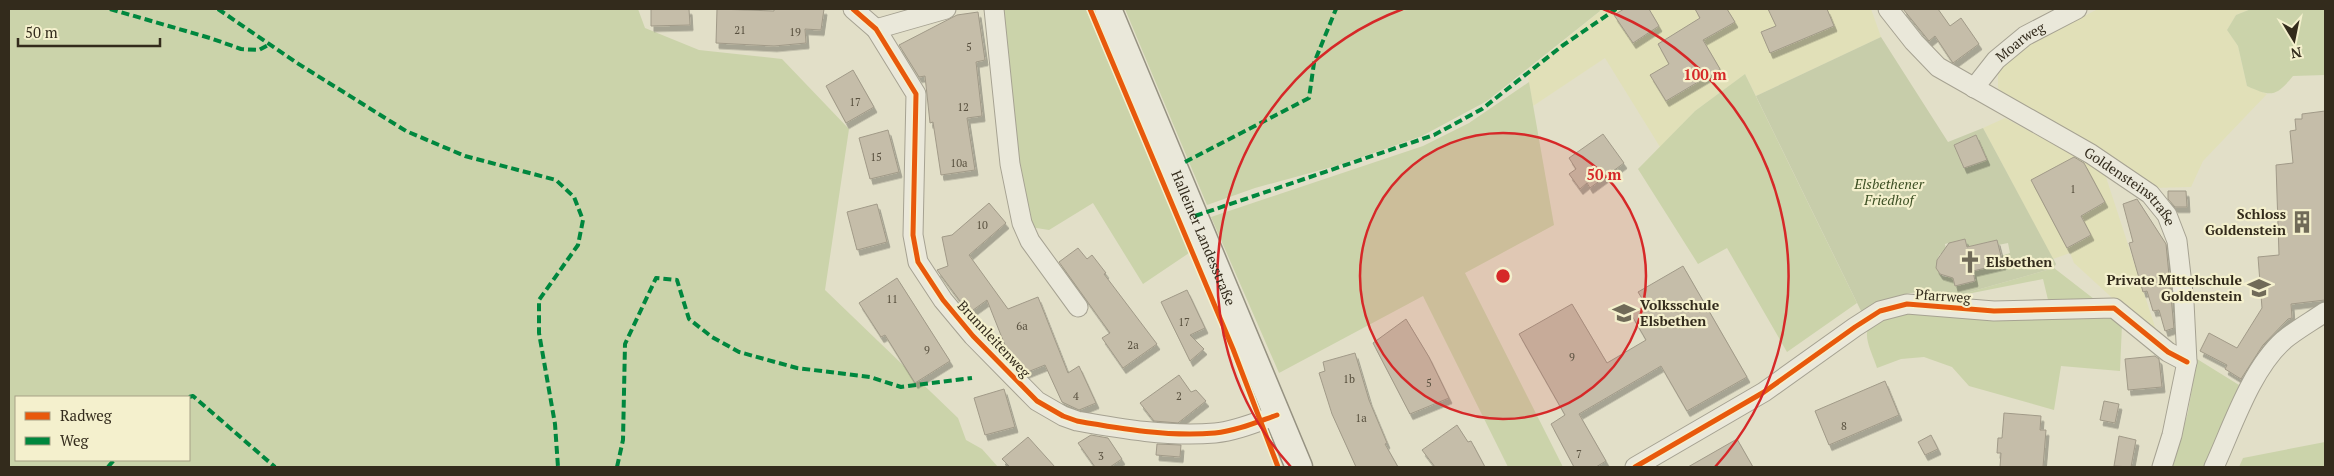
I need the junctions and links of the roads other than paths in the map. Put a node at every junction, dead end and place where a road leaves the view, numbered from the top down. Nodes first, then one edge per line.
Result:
1 (853, 9) edge
2 (946, 9) edge
3 (994, 9) edge
4 (1108, 9) edge
5 (1888, 9) edge
6 (2077, 9) edge
7 (876, 29) junction
8 (1974, 88) junction
9 (1078, 307) dead end
10 (2325, 312) edge
11 (2187, 362) junction
12 (1277, 415) junction
13 (1299, 467) edge
14 (1635, 467) edge
15 (2162, 467) edge
16 (2214, 467) edge

1 - 7 street, Brunnleitenweg
2 - 7 street
3 - 9 street
4 - 12 main road, Halleiner Landesstraße
5 - 8 street, Goldensteinstraße
6 - 8 street, Moarweg
7 - 12 street, Brunnleitenweg
8 - 11 street, Goldensteinstraße
10 - 16 street
11 - 14 street, Pfarrweg
11 - 15 street, Goldensteinstraße
12 - 13 main road, Halleiner Landesstraße

